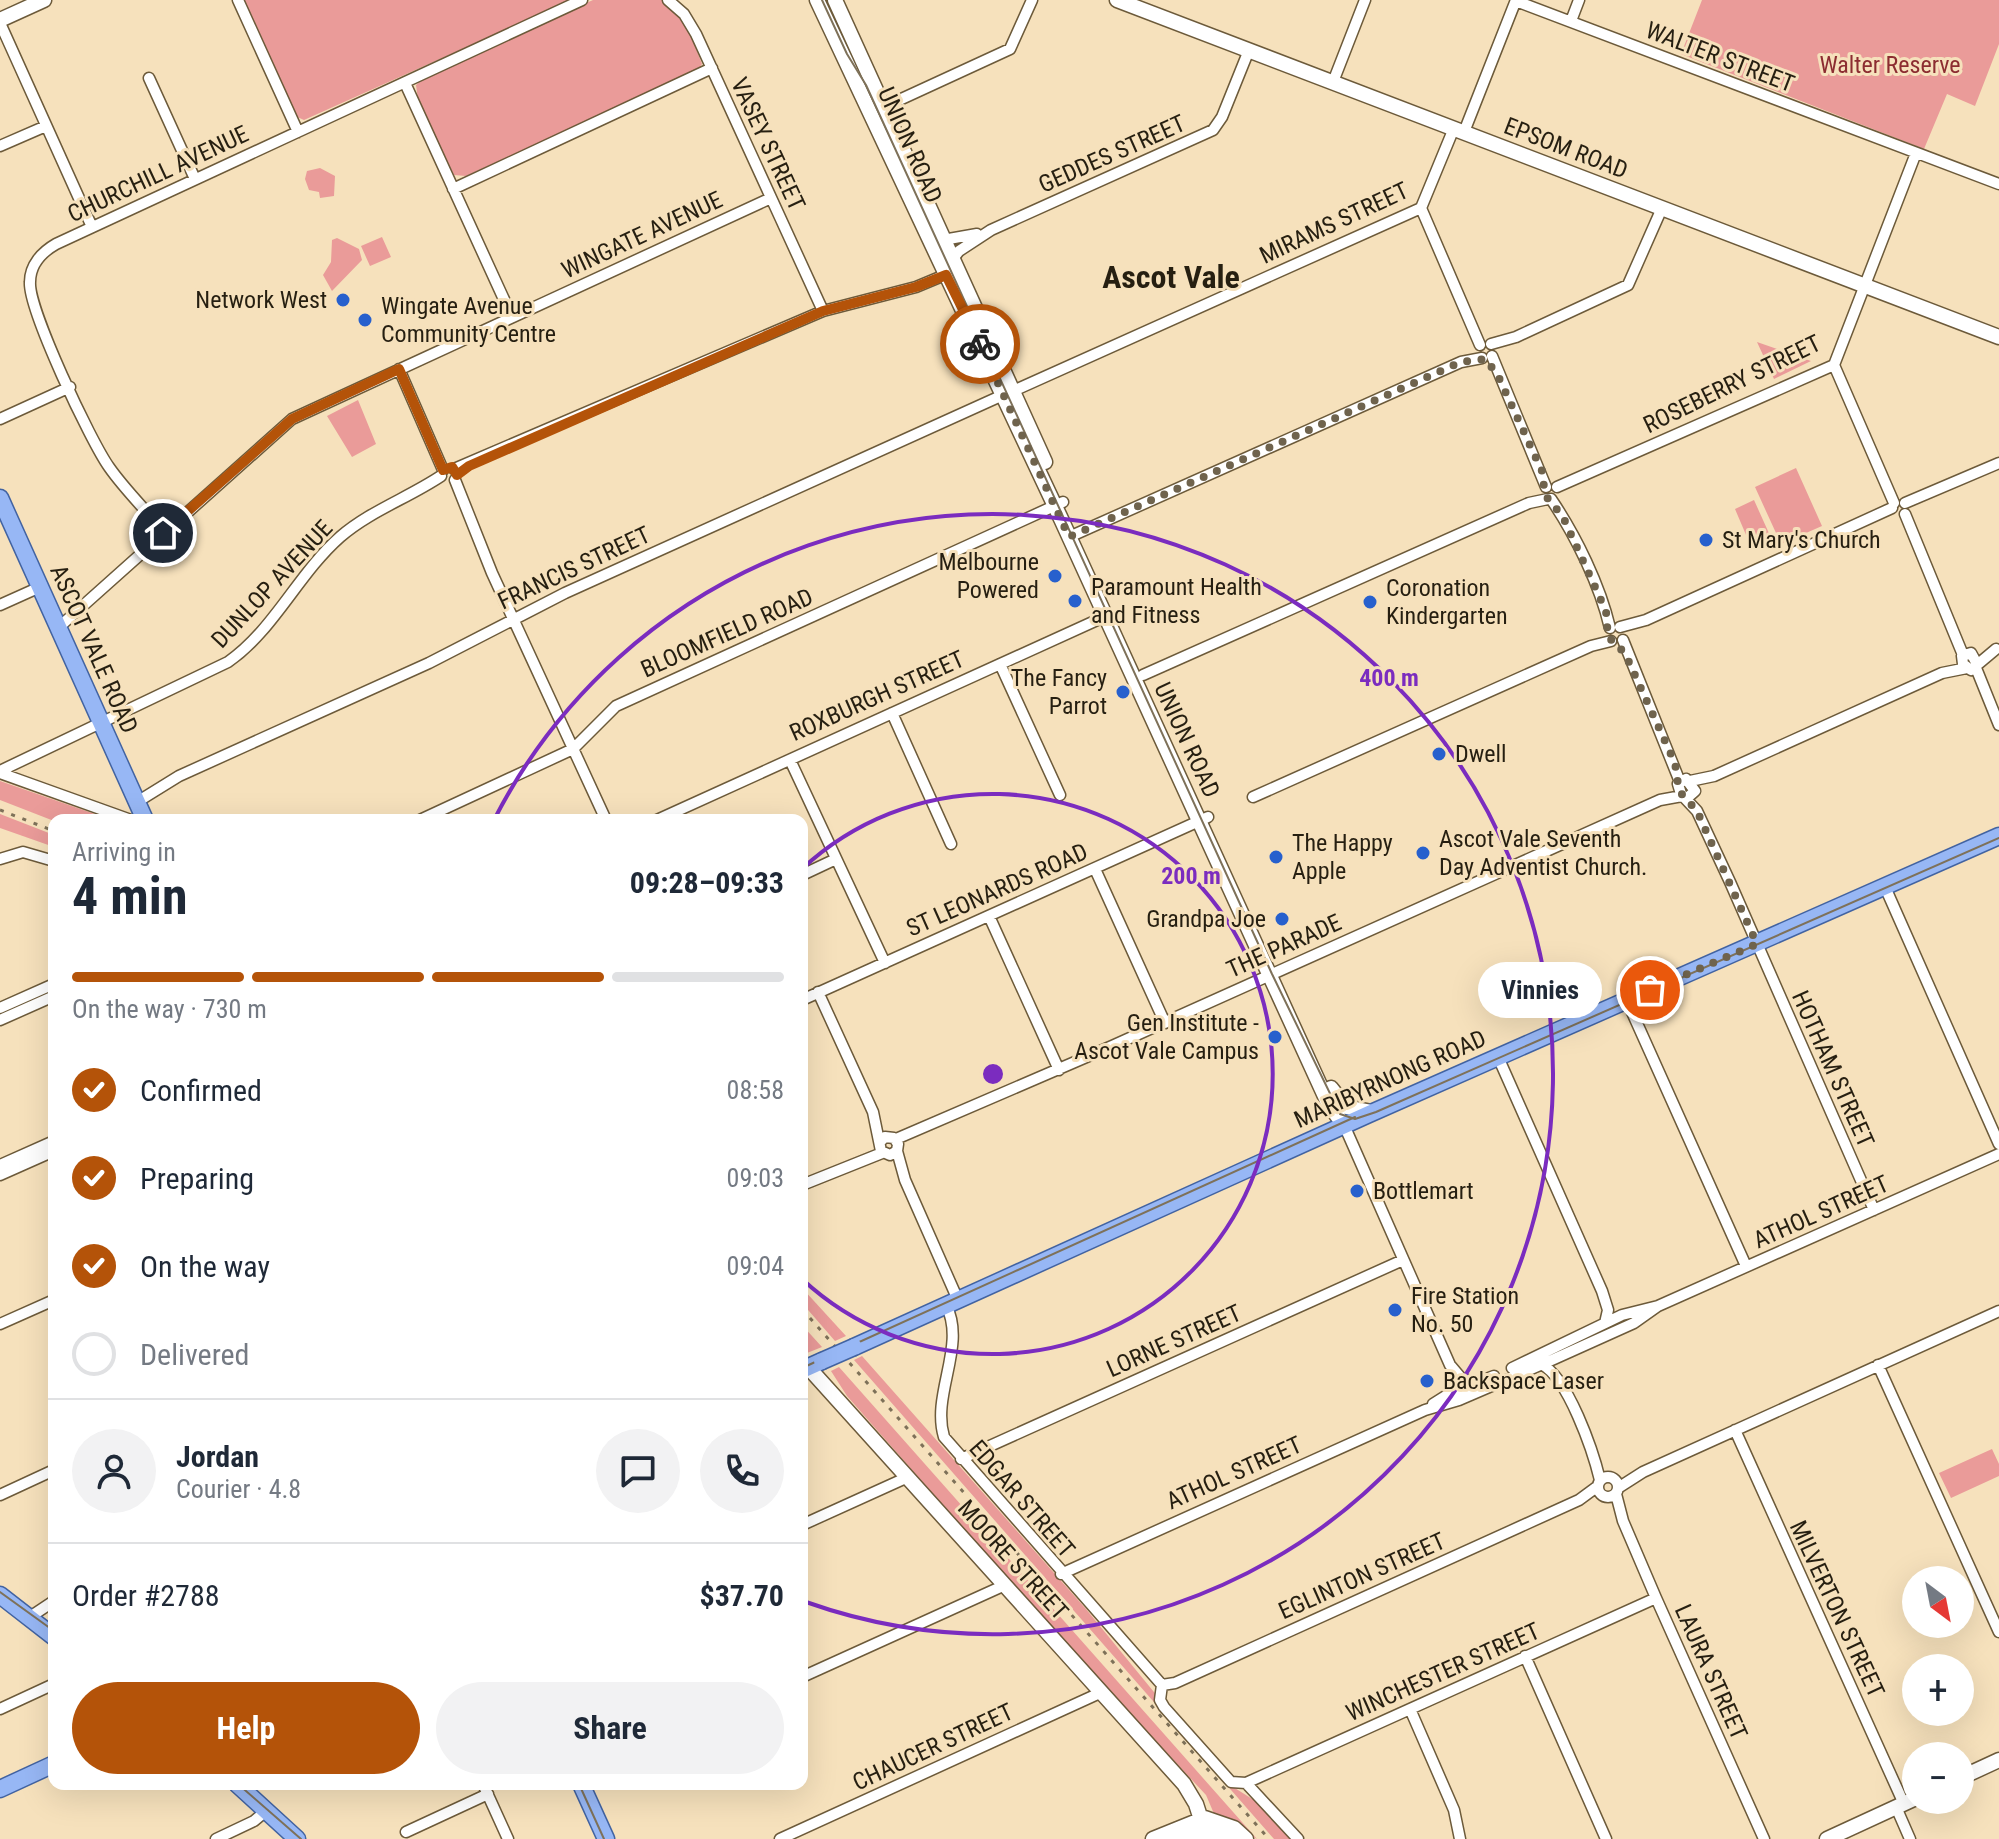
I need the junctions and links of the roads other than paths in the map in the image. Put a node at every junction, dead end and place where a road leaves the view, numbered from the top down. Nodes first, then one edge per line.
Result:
1 (44, 0) edge
2 (238, 0) edge
3 (582, 0) edge
4 (668, 0) edge
5 (817, 0) edge
6 (835, 0) edge
7 (1032, 0) edge
8 (1365, 0) edge
9 (1516, 0) edge
10 (1579, 0) edge
11 (1125, 1) edge
12 (1571, 21) junction
13 (0, 22) edge
14 (842, 31) junction
15 (1249, 50) junction
16 (712, 68) junction
17 (149, 78) dead end
18 (1333, 82) junction
19 (405, 83) junction
20 (878, 109) junction
21 (46, 126) junction
22 (1459, 130) junction
23 (298, 132) junction
24 (0, 146) edge
25 (1916, 153) junction
26 (195, 179) junction
27 (1999, 184) edge
28 (453, 189) junction
29 (771, 198) junction
30 (1421, 208) junction
31 (1662, 208) junction
32 (92, 227) junction
33 (991, 230) junction
34 (938, 242) junction
35 (949, 267) junction
36 (1867, 286) junction
37 (823, 311) junction
38 (512, 317) junction
39 (1999, 337) edge
40 (1486, 351) junction
41 (1834, 365) junction
42 (399, 369) junction
43 (70, 387) junction
44 (1008, 393) junction
45 (0, 419) edge
46 (1999, 463) edge
47 (449, 475) junction
48 (1552, 492) junction
49 (0, 498) edge
50 (1059, 504) junction
51 (1900, 508) junction
52 (164, 532) junction
53 (1073, 535) junction
54 (40, 587) junction
55 (0, 605) edge
56 (1110, 614) junction
57 (512, 617) junction
58 (58, 628) junction
59 (1616, 634) junction
60 (1998, 648) edge
61 (1970, 661) junction
62 (1000, 664) junction
63 (1138, 677) junction
64 (892, 713) junction
65 (101, 724) junction
66 (1999, 725) edge
67 (573, 749) junction
68 (790, 760) junction
69 (0, 772) edge
70 (1686, 788) junction
71 (1060, 795) dead end
72 (1253, 797) dead end
73 (135, 798) junction
74 (115, 814) edge
75 (142, 814) edge
76 (433, 814) edge
77 (603, 814) edge
78 (670, 814) edge
79 (1204, 819) junction
80 (1999, 836) edge
81 (951, 844) dead end
82 (0, 859) edge
83 (836, 859) junction
84 (48, 860) edge
85 (1095, 869) junction
86 (808, 872) edge
87 (1885, 887) junction
88 (989, 916) junction
89 (1757, 944) junction
90 (885, 963) junction
91 (1274, 973) junction
92 (48, 987) edge
93 (818, 992) junction
94 (808, 997) edge
95 (48, 999) edge
96 (1627, 1001) junction
97 (0, 1008) edge
98 (0, 1020) edge
99 (1165, 1023) junction
100 (1498, 1057) junction
101 (1059, 1070) junction
102 (1331, 1088) junction
103 (1344, 1117) junction
104 (1999, 1144) edge
105 (48, 1145) edge
106 (889, 1146) junction
107 (48, 1153) edge
108 (1999, 1154) edge
109 (22, 1160) junction
110 (0, 1165) edge
111 (0, 1175) edge
112 (808, 1182) edge
113 (1874, 1210) junction
114 (1403, 1260) junction
115 (1746, 1266) junction
116 (1602, 1291) junction
117 (48, 1303) edge
118 (952, 1303) junction
119 (1658, 1306) junction
120 (1999, 1311) edge
121 (1624, 1313) junction
122 (1607, 1320) junction
123 (0, 1324) edge
124 (1630, 1324) junction
125 (1617, 1330) junction
126 (1552, 1348) junction
127 (1566, 1352) junction
128 (1447, 1358) junction
129 (1545, 1364) junction
130 (1878, 1365) junction
131 (811, 1366) edge
132 (1561, 1383) junction
133 (1469, 1385) junction
134 (1454, 1392) junction
135 (1425, 1410) junction
136 (1735, 1430) junction
137 (961, 1459) junction
138 (48, 1473) edge
139 (908, 1477) junction
140 (1608, 1487) junction
141 (0, 1495) edge
142 (808, 1522) edge
143 (1061, 1574) junction
144 (1005, 1585) junction
145 (0, 1595) edge
146 (1656, 1598) junction
147 (48, 1605) edge
148 (30, 1617) junction
149 (48, 1626) edge
150 (48, 1632) edge
151 (1999, 1632) edge
152 (1525, 1656) junction
153 (808, 1674) edge
154 (1162, 1685) junction
155 (48, 1687) edge
156 (1102, 1692) junction
157 (0, 1709) edge
158 (1410, 1709) junction
159 (1999, 1760) edge
160 (48, 1767) edge
161 (1974, 1772) edge
162 (48, 1778) edge
163 (1246, 1783) junction
164 (0, 1789) edge
165 (246, 1790) edge
166 (483, 1790) edge
167 (485, 1790) edge
168 (584, 1790) edge
169 (1902, 1796) edge
170 (0, 1800) edge
171 (1902, 1804) edge
172 (266, 1811) junction
173 (1907, 1814) edge
174 (1204, 1823) junction
175 (406, 1832) dead end
176 (1156, 1838) edge
177 (216, 1839) edge
178 (297, 1839) edge
179 (508, 1839) edge
180 (606, 1839) edge
181 (780, 1839) edge
182 (1231, 1839) edge
183 (1246, 1839) edge
184 (1298, 1839) edge
185 (1460, 1839) edge
186 (1606, 1839) edge
187 (1764, 1839) edge
188 (1827, 1839) edge
189 (1910, 1839) edge

1 - 13 street
2 - 23 street
3 - 19 street, CHURCHILL AVENUE
4 - 16 street, VASEY STREET
5 - 14 street, UNION ROAD
6 - 14 street, UNION ROAD
7 - 20 street
8 - 18 street
9 - 12 street, WALTER STREET
9 - 22 street, MIRAMS STREET
10 - 12 street
11 - 15 street, EPSOM ROAD
12 - 25 street, WALTER STREET
13 - 21 street
14 - 20 street, UNION ROAD
15 - 18 street, EPSOM ROAD
15 - 33 street, GEDDES STREET
16 - 28 street
16 - 29 street, VASEY STREET
17 - 26 street
18 - 22 street, EPSOM ROAD
19 - 23 street, CHURCHILL AVENUE
19 - 28 street
20 - 34 street, UNION ROAD
21 - 24 street
21 - 32 street
22 - 30 street, MIRAMS STREET
22 - 31 street, EPSOM ROAD
23 - 26 street, CHURCHILL AVENUE
25 - 27 street, WALTER STREET
25 - 36 street, ROSEBERRY STREET
26 - 32 street, CHURCHILL AVENUE
28 - 38 street
29 - 37 street, VASEY STREET
29 - 38 street, WINGATE AVENUE
30 - 40 street
30 - 44 street, MIRAMS STREET
31 - 36 street, EPSOM ROAD
31 - 40 street
32 - 43 street, CHURCHILL AVENUE
33 - 34 street, GEDDES STREET
33 - 35 street, GEDDES STREET
34 - 35 street, UNION ROAD
35 - 37 street, DUNLOP AVENUE
35 - 44 street, UNION ROAD
36 - 39 street, EPSOM ROAD
36 - 41 street, ROSEBERRY STREET
37 - 47 street, DUNLOP AVENUE
38 - 42 street, WINGATE AVENUE
40 - 48 street
40 - 53 street
41 - 48 street, ROSEBERRY STREET
41 - 51 street
42 - 47 street
42 - 52 street, WINGATE AVENUE
43 - 45 street
43 - 52 street, CHURCHILL AVENUE
44 - 50 street, UNION ROAD
44 - 57 street, FRANCIS STREET
46 - 51 street
47 - 57 street
47 - 65 street, DUNLOP AVENUE
48 - 59 street
48 - 63 street, ROSEBERRY STREET
49 - 54 main road, ASCOT VALE ROAD
50 - 53 street, UNION ROAD
50 - 67 street, BLOOMFIELD ROAD
51 - 59 street
51 - 61 street
52 - 58 street, WINGATE AVENUE
53 - 56 street, UNION ROAD
54 - 55 street
54 - 58 main road, ASCOT VALE ROAD
56 - 62 street, ROXBURGH STREET
56 - 63 street, UNION ROAD
57 - 67 street
57 - 73 street, FRANCIS STREET
58 - 65 main road, ASCOT VALE ROAD
59 - 70 street
59 - 72 street
60 - 61 street, THE PARADE
61 - 66 street
61 - 70 street, THE PARADE
62 - 64 street, ROXBURGH STREET
62 - 71 street
63 - 79 street, UNION ROAD
64 - 68 street, ROXBURGH STREET
64 - 81 street
65 - 69 street, DUNLOP AVENUE
65 - 73 main road, ASCOT VALE ROAD
67 - 76 street, BLOOMFIELD ROAD
67 - 77 street
68 - 78 street, ROXBURGH STREET
68 - 83 street
69 - 74 street
70 - 89 street, HOTHAM STREET
70 - 91 street, THE PARADE
73 - 75 main road, ASCOT VALE ROAD
79 - 85 street, ST LEONARDS ROAD
79 - 91 street, UNION ROAD
80 - 87 main road, MARIBYRNONG ROAD
82 - 84 street
83 - 86 street
83 - 90 street
85 - 88 street, ST LEONARDS ROAD
85 - 99 street
87 - 89 main road, MARIBYRNONG ROAD
87 - 104 street
88 - 90 street, ST LEONARDS ROAD
88 - 101 street
89 - 96 main road, MARIBYRNONG ROAD
89 - 113 street, HOTHAM STREET
90 - 93 street, ST LEONARDS ROAD
91 - 99 street, THE PARADE
91 - 102 street, UNION ROAD
91 - 103 street, UNION ROAD
92 - 97 street
93 - 94 street, ST LEONARDS ROAD
93 - 106 street
95 - 98 street
96 - 100 main road, MARIBYRNONG ROAD
96 - 115 street
99 - 101 street, THE PARADE
100 - 103 main road, MARIBYRNONG ROAD
100 - 116 street
101 - 106 street, THE PARADE
102 - 103 street, UNION ROAD
102 - 103 street, UNION ROAD
103 - 114 street, UNION ROAD
103 - 118 main road, MARIBYRNONG ROAD
105 - 109 street
106 - 112 street, THE PARADE
106 - 118 street, EDGAR STREET
107 - 109 street
108 - 113 street, ATHOL STREET
109 - 110 street
109 - 111 street
113 - 115 street, ATHOL STREET
114 - 128 street, UNION ROAD
114 - 137 street, LORNE STREET
115 - 119 street, ATHOL STREET
116 - 121 street
116 - 122 street
117 - 123 street
118 - 131 main road, MARIBYRNONG ROAD, bridge
118 - 137 street, EDGAR STREET
119 - 121 street, ATHOL STREET
119 - 124 street, ATHOL STREET
120 - 130 street, EGLINTON STREET
121 - 122 street, ATHOL STREET
121 - 124 street
122 - 125 street
122 - 126 street, ATHOL STREET
124 - 125 street, ATHOL STREET
125 - 127 street, ATHOL STREET
126 - 129 street
126 - 133 street, ATHOL STREET
127 - 129 street, ATHOL STREET
127 - 132 street
128 - 133 street, UNION ROAD
128 - 134 street, UNION ROAD
129 - 132 street, LAURA STREET
129 - 133 street, ATHOL STREET
130 - 136 street, EGLINTON STREET
130 - 151 street
131 - 139 street, MOORE STREET
132 - 140 street, LAURA STREET
133 - 134 street, ATHOL STREET
134 - 135 street, ATHOL STREET
134 - 135 street, ATHOL STREET
135 - 143 street, ATHOL STREET
136 - 140 street, EGLINTON STREET
136 - 169 street, MILVERTON STREET
137 - 143 street, EDGAR STREET
138 - 141 street
139 - 142 street
139 - 144 street, MOORE STREET
140 - 146 street, LAURA STREET
140 - 154 street, EGLINTON STREET
143 - 154 street, EDGAR STREET
144 - 153 street
144 - 156 street, MOORE STREET
145 - 148 main road
146 - 152 street, WINCHESTER STREET
146 - 187 street, LAURA STREET
147 - 148 street
148 - 149 main road
148 - 150 main road
152 - 158 street, WINCHESTER STREET
152 - 186 street
154 - 163 street
155 - 157 street
156 - 174 street, MOORE STREET
156 - 181 street, CHAUCER STREET
158 - 163 street, WINCHESTER STREET
158 - 185 street
159 - 161 street
160 - 164 main road
162 - 170 main road
163 - 184 street
165 - 172 main road
166 - 175 street
167 - 179 street
168 - 180 main road
171 - 188 street
172 - 177 street
172 - 178 main road
173 - 189 street, MILVERTON STREET
174 - 176 street
174 - 182 street
174 - 183 street

